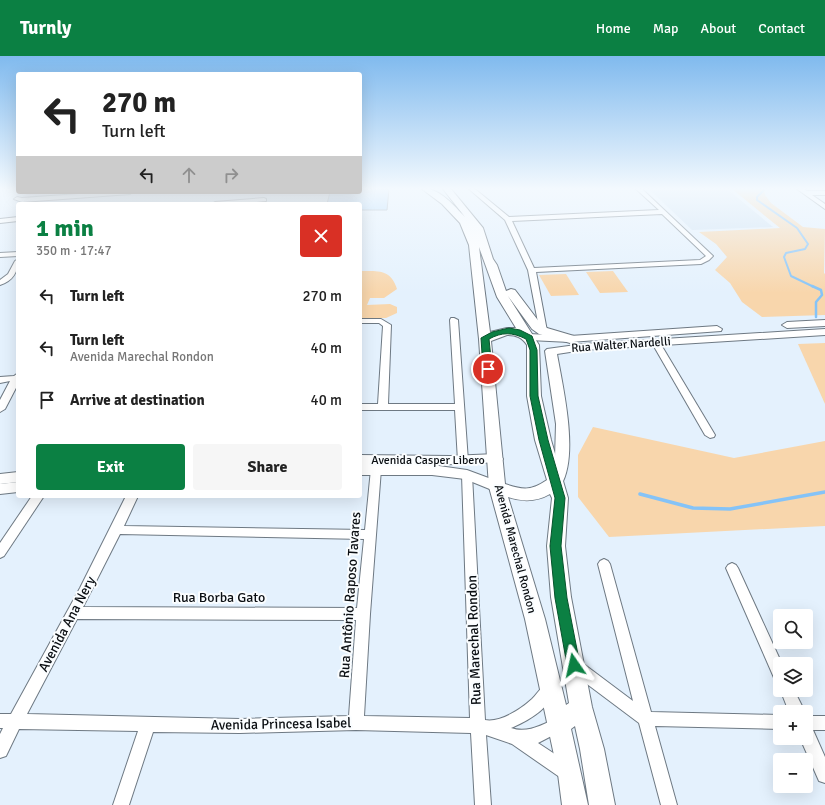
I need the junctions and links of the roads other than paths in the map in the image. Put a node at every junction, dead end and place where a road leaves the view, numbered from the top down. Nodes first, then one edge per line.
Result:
1 (463, 224) edge
2 (475, 224) edge
3 (510, 224) edge
4 (677, 224) edge
5 (16, 254) edge
6 (0, 255) edge
7 (16, 265) edge
8 (532, 270) junction
9 (0, 283) edge
10 (454, 320) dead end
11 (362, 321) edge
12 (825, 323) edge
13 (825, 332) edge
14 (536, 334) junction
15 (485, 338) junction
16 (570, 339) joint
17 (656, 342) junction
18 (16, 379) edge
19 (0, 380) edge
20 (16, 381) edge
21 (362, 407) edge
22 (383, 407) junction
23 (459, 407) junction
24 (0, 409) edge
25 (710, 435) dead end
26 (496, 459) junction
27 (362, 460) edge
28 (463, 461) junction
29 (376, 469) junction
30 (362, 470) edge
31 (468, 475) junction
32 (16, 477) edge
33 (0, 479) edge
34 (556, 482) junction
35 (16, 487) edge
36 (497, 487) junction
37 (0, 489) edge
38 (37, 498) edge
39 (131, 498) edge
40 (117, 530) junction
41 (371, 535) junction
42 (0, 554) edge
43 (604, 564) dead end
44 (732, 568) dead end
45 (74, 613) junction
46 (363, 614) junction
47 (773, 659) edge
48 (574, 665) junction
49 (550, 689) junction
50 (581, 707) junction
51 (646, 719) junction
52 (8, 721) edge
53 (773, 722) edge
54 (356, 723) junction
55 (813, 723) edge
56 (825, 723) edge
57 (148, 724) junction
58 (558, 725) junction
59 (485, 727) junction
60 (518, 738) junction
61 (811, 745) edge
62 (0, 750) edge
63 (570, 774) junction
64 (825, 775) edge
65 (122, 805) edge
66 (483, 805) edge
67 (575, 805) edge
68 (602, 805) edge
69 (669, 805) edge

1 - 15 main road, Avenida Marechal Rondon
2 - 14 main road
3 - 8 street
4 - 8 street
5 - 6 street
7 - 9 street
8 - 14 street
10 - 23 street
11 - 22 street
12 - 16 street, Rua Walter Nardelli
13 - 17 street, Rua Walter Nardelli
14 - 15 main road
14 - 16 main road
14 - 34 main road
15 - 26 main road, Avenida Marechal Rondon
17 - 25 street
17 - 34 street, Rua Walter Nardelli
18 - 19 street
20 - 24 street
21 - 22 street
22 - 23 street
23 - 28 street
26 - 28 street, Avenida Casper Libero
26 - 36 main road, Avenida Marechal Rondon
27 - 28 street, Avenida Casper Libero
29 - 30 street, Avenida Casper Libero
29 - 31 street, Avenida Casper Libero
29 - 41 street, Rua Antônio Raposo Tavares
31 - 36 street, Avenida Casper Libero
31 - 59 street, Rua Marechal Rondon
32 - 33 street
34 - 36 main road
34 - 48 main road
35 - 37 street
36 - 49 main road, Avenida Marechal Rondon
38 - 42 street
39 - 40 street, Avenida Ana Nery
40 - 41 street
40 - 45 street, Avenida Ana Nery
41 - 46 street, Rua Antônio Raposo Tavares
43 - 51 street
44 - 47 street
45 - 46 street, Rua Borba Gato
45 - 52 street, Avenida Ana Nery
46 - 54 street, Rua Antônio Raposo Tavares
48 - 50 main road
48 - 51 street
49 - 58 main road, Avenida Marechal Rondon
49 - 59 street
50 - 58 main road
50 - 68 main road
51 - 53 street
51 - 69 street
52 - 57 street, Avenida Princesa Isabel
52 - 62 street, Avenida Ana Nery
54 - 57 street, Avenida Princesa Isabel
54 - 59 street, Avenida Princesa Isabel
55 - 56 street
57 - 65 street
58 - 60 street, Avenida Princesa Isabel
58 - 63 main road, Avenida Marechal Rondon
59 - 60 street, Avenida Princesa Isabel
59 - 66 street, Rua Marechal Rondon
60 - 63 street
61 - 64 street
63 - 67 main road, Avenida Marechal Rondon

